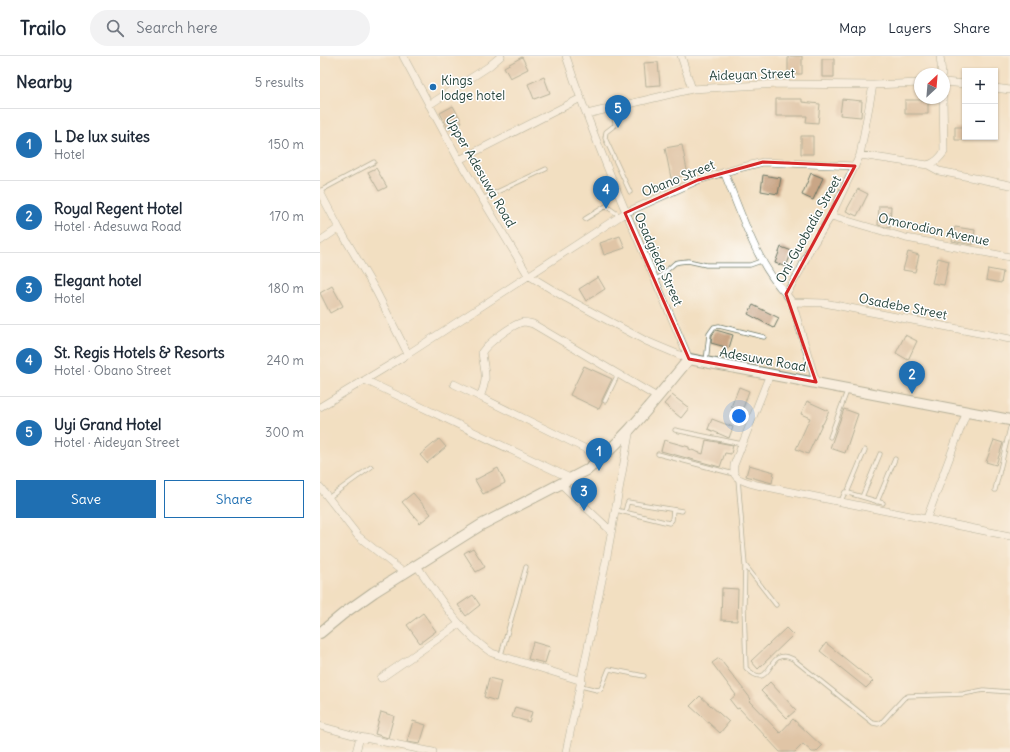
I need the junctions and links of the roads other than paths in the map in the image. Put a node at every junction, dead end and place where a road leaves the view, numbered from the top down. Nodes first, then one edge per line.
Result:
1 (404, 56) edge
2 (501, 56) edge
3 (566, 56) edge
4 (682, 56) edge
5 (940, 56) edge
6 (941, 68) edge
7 (914, 83) edge
8 (950, 83) edge
9 (962, 84) edge
10 (873, 85) junction
11 (998, 88) edge
12 (692, 89) junction
13 (1010, 90) edge
14 (581, 98) junction
15 (429, 104) junction
16 (943, 104) edge
17 (614, 107) junction
18 (587, 114) junction
19 (860, 155) junction
20 (459, 160) junction
21 (374, 162) dead end
22 (928, 165) junction
23 (855, 166) junction
24 (546, 169) dead end
25 (724, 172) junction
26 (1010, 185) edge
27 (320, 191) edge
28 (630, 192) dead end
29 (482, 200) junction
30 (622, 214) junction
31 (831, 216) junction
32 (585, 219) dead end
33 (339, 228) junction
34 (320, 241) edge
35 (1010, 257) edge
36 (761, 261) junction
37 (528, 275) junction
38 (656, 280) junction
39 (786, 294) junction
40 (792, 302) junction
41 (764, 337) dead end
42 (1010, 339) edge
43 (408, 354) junction
44 (689, 358) junction
45 (706, 362) junction
46 (618, 374) junction
47 (770, 374) junction
48 (365, 380) junction
49 (816, 382) junction
50 (454, 384) dead end
51 (848, 388) junction
52 (480, 397) junction
53 (657, 397) junction
54 (605, 401) dead end
55 (320, 408) edge
56 (967, 411) junction
57 (1010, 420) edge
58 (1010, 428) edge
59 (630, 429) junction
60 (674, 430) dead end
61 (830, 437) dead end
62 (742, 444) junction
63 (590, 450) dead end
64 (865, 450) dead end
65 (658, 454) dead end
66 (880, 454) dead end
67 (895, 459) dead end
68 (371, 468) dead end
69 (736, 477) junction
70 (572, 479) junction
71 (561, 484) junction
72 (320, 487) edge
73 (995, 490) dead end
74 (847, 493) junction
75 (862, 497) junction
76 (328, 498) junction
77 (840, 501) junction
78 (877, 502) junction
79 (883, 503) dead end
80 (615, 509) junction
81 (673, 510) junction
82 (682, 511) dead end
83 (625, 512) junction
84 (927, 518) junction
85 (611, 531) junction
86 (1010, 536) edge
87 (745, 565) junction
88 (417, 566) junction
89 (526, 567) dead end
90 (404, 573) junction
91 (776, 605) dead end
92 (459, 624) junction
93 (320, 633) edge
94 (501, 655) junction
95 (644, 676) dead end
96 (381, 678) dead end
97 (581, 684) junction
98 (1010, 692) edge
99 (320, 726) edge
100 (360, 737) junction
101 (356, 752) edge
102 (433, 752) edge
103 (566, 752) edge

1 - 15 street, Upper Adesuwa Road
2 - 15 street
3 - 14 street, Osadgiede Street
4 - 12 street
5 - 6 street
7 - 10 street, Aideyan Street
8 - 9 street
10 - 12 street, Aideyan Street
10 - 19 street, Oni-Guobadia Street
11 - 13 street
12 - 17 street, Aideyan Street
14 - 18 street, Osadgiede Street
14 - 20 street
15 - 20 street, Upper Adesuwa Road
16 - 22 street
17 - 18 street, Aideyan Street
17 - 28 lane
18 - 30 street, Osadgiede Street
19 - 22 street
19 - 23 street, Oni-Guobadia Street
20 - 29 street, Upper Adesuwa Road
21 - 27 lane
22 - 26 street
23 - 25 street, Obano Street
23 - 31 street, Oni-Guobadia Street
24 - 29 lane
25 - 30 street, Obano Street
25 - 36 street
27 - 33 street
29 - 37 street, Upper Adesuwa Road
30 - 32 lane
30 - 37 street, Obano Street
30 - 38 street, Osadgiede Street
31 - 35 street, Omorodion Avenue
31 - 39 street, Oni-Guobadia Street
33 - 34 street
33 - 43 street
36 - 38 lane
36 - 39 street
37 - 43 street, Obano Street
37 - 44 street, Adesuwa Road
38 - 44 street, Osadgiede Street
39 - 40 street, Oni-Guobadia Street
40 - 42 street, Osadebe Street
40 - 49 street, Oni-Guobadia Street
41 - 45 lane
43 - 48 street, Obano Street
44 - 45 street, Adesuwa Road
44 - 53 street
45 - 47 street, Adesuwa Road
46 - 52 street
46 - 53 street
46 - 54 lane
47 - 49 street, Adesuwa Road
47 - 62 street
48 - 55 street, Obano Street
48 - 70 street
49 - 51 street, Adesuwa Road
50 - 52 street
51 - 56 street, Adesuwa Road
51 - 61 lane
52 - 63 street
53 - 59 street
56 - 57 street, Adesuwa Road
56 - 84 street
58 - 73 lane
59 - 70 street
59 - 80 street
60 - 62 lane
62 - 69 street
64 - 74 lane
65 - 69 lane
66 - 75 lane
67 - 78 lane
68 - 76 lane
69 - 77 street
69 - 87 lane
70 - 71 street
71 - 85 street
71 - 88 street
72 - 76 street
74 - 75 lane
74 - 77 lane
75 - 78 lane
76 - 90 street
77 - 84 street
78 - 79 lane
80 - 83 lane
80 - 85 street
81 - 82 lane
81 - 83 lane
81 - 83 lane
84 - 86 street
85 - 97 street
87 - 91 lane
87 - 98 lane
88 - 90 street
88 - 92 street
89 - 94 lane
90 - 93 street
92 - 94 street
92 - 96 street
94 - 97 street
95 - 97 lane
97 - 103 street
99 - 100 street
100 - 101 street
100 - 102 street

